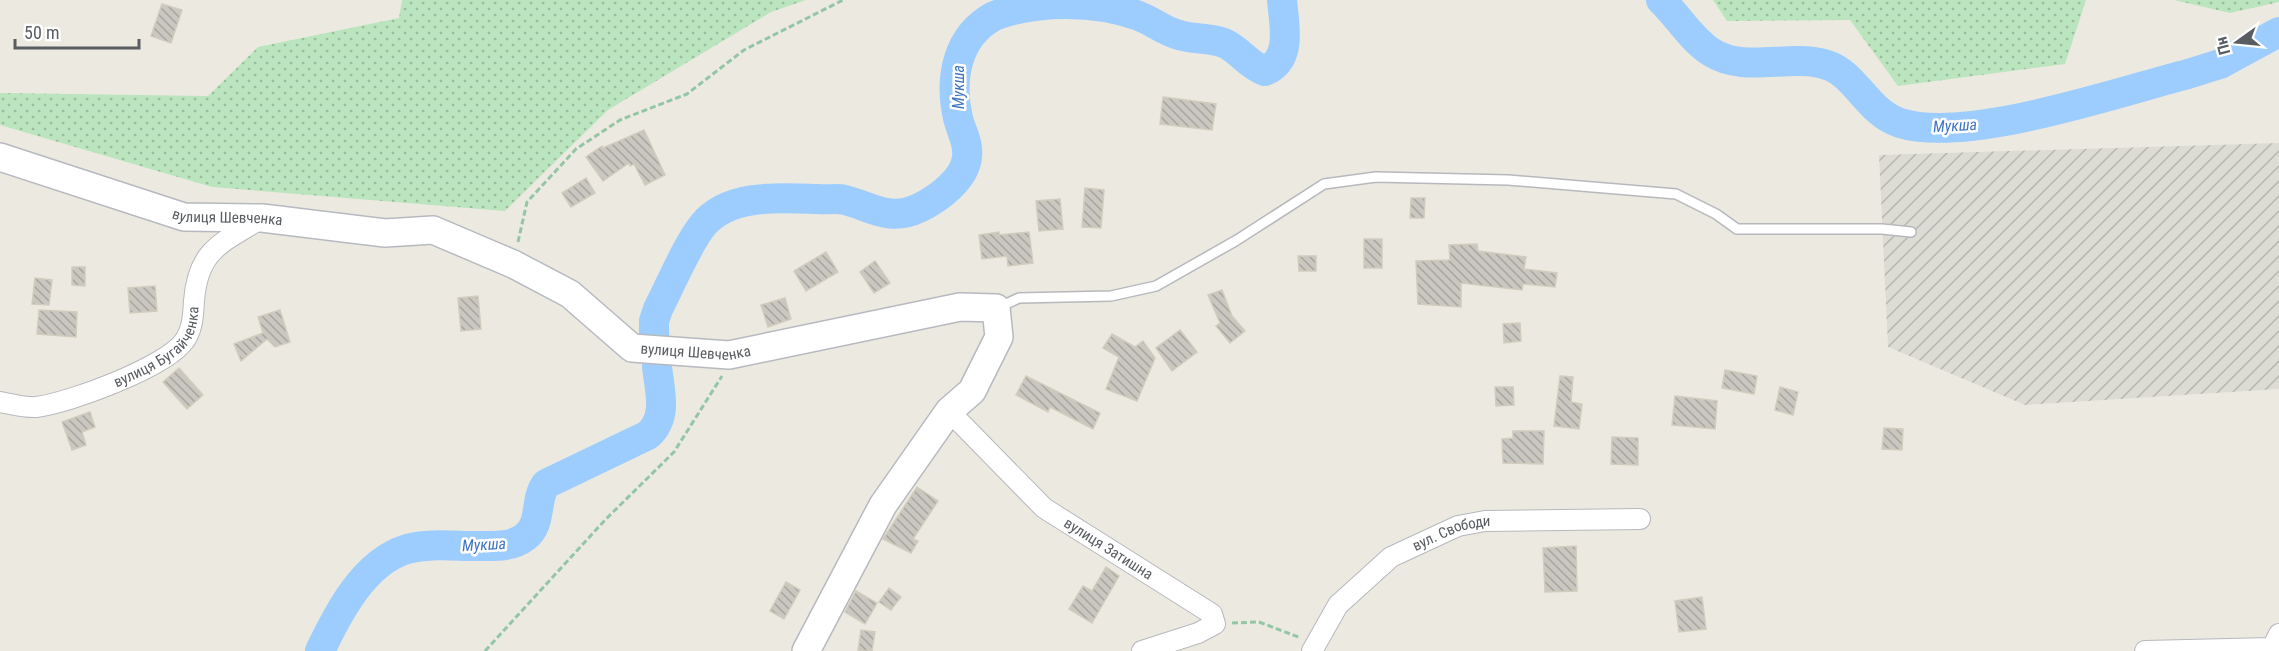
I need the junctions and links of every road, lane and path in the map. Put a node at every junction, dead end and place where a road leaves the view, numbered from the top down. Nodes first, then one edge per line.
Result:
1 (843, 0) edge
2 (0, 157) edge
3 (262, 218) junction
4 (1911, 232) dead end
5 (513, 264) junction
6 (996, 308) junction
7 (729, 355) junction
8 (0, 402) edge
9 (948, 411) junction
10 (1640, 519) dead end
11 (1215, 624) junction
12 (2279, 634) edge
13 (1314, 647) edge
14 (485, 651) edge
15 (806, 651) edge
16 (1142, 651) edge
17 (2145, 651) edge

1 - 5 path
2 - 3 street, вулиця Шевченка
3 - 5 street, вулиця Шевченка
3 - 8 street, вулиця Бугайченка
4 - 6 lane
5 - 7 street, вулиця Шевченка
6 - 7 street, вулиця Шевченка
6 - 9 street
7 - 14 path
9 - 11 street, вулиця Затишна
9 - 15 street
10 - 13 street, вул. Свободи
11 - 13 path
11 - 16 street
12 - 17 street

